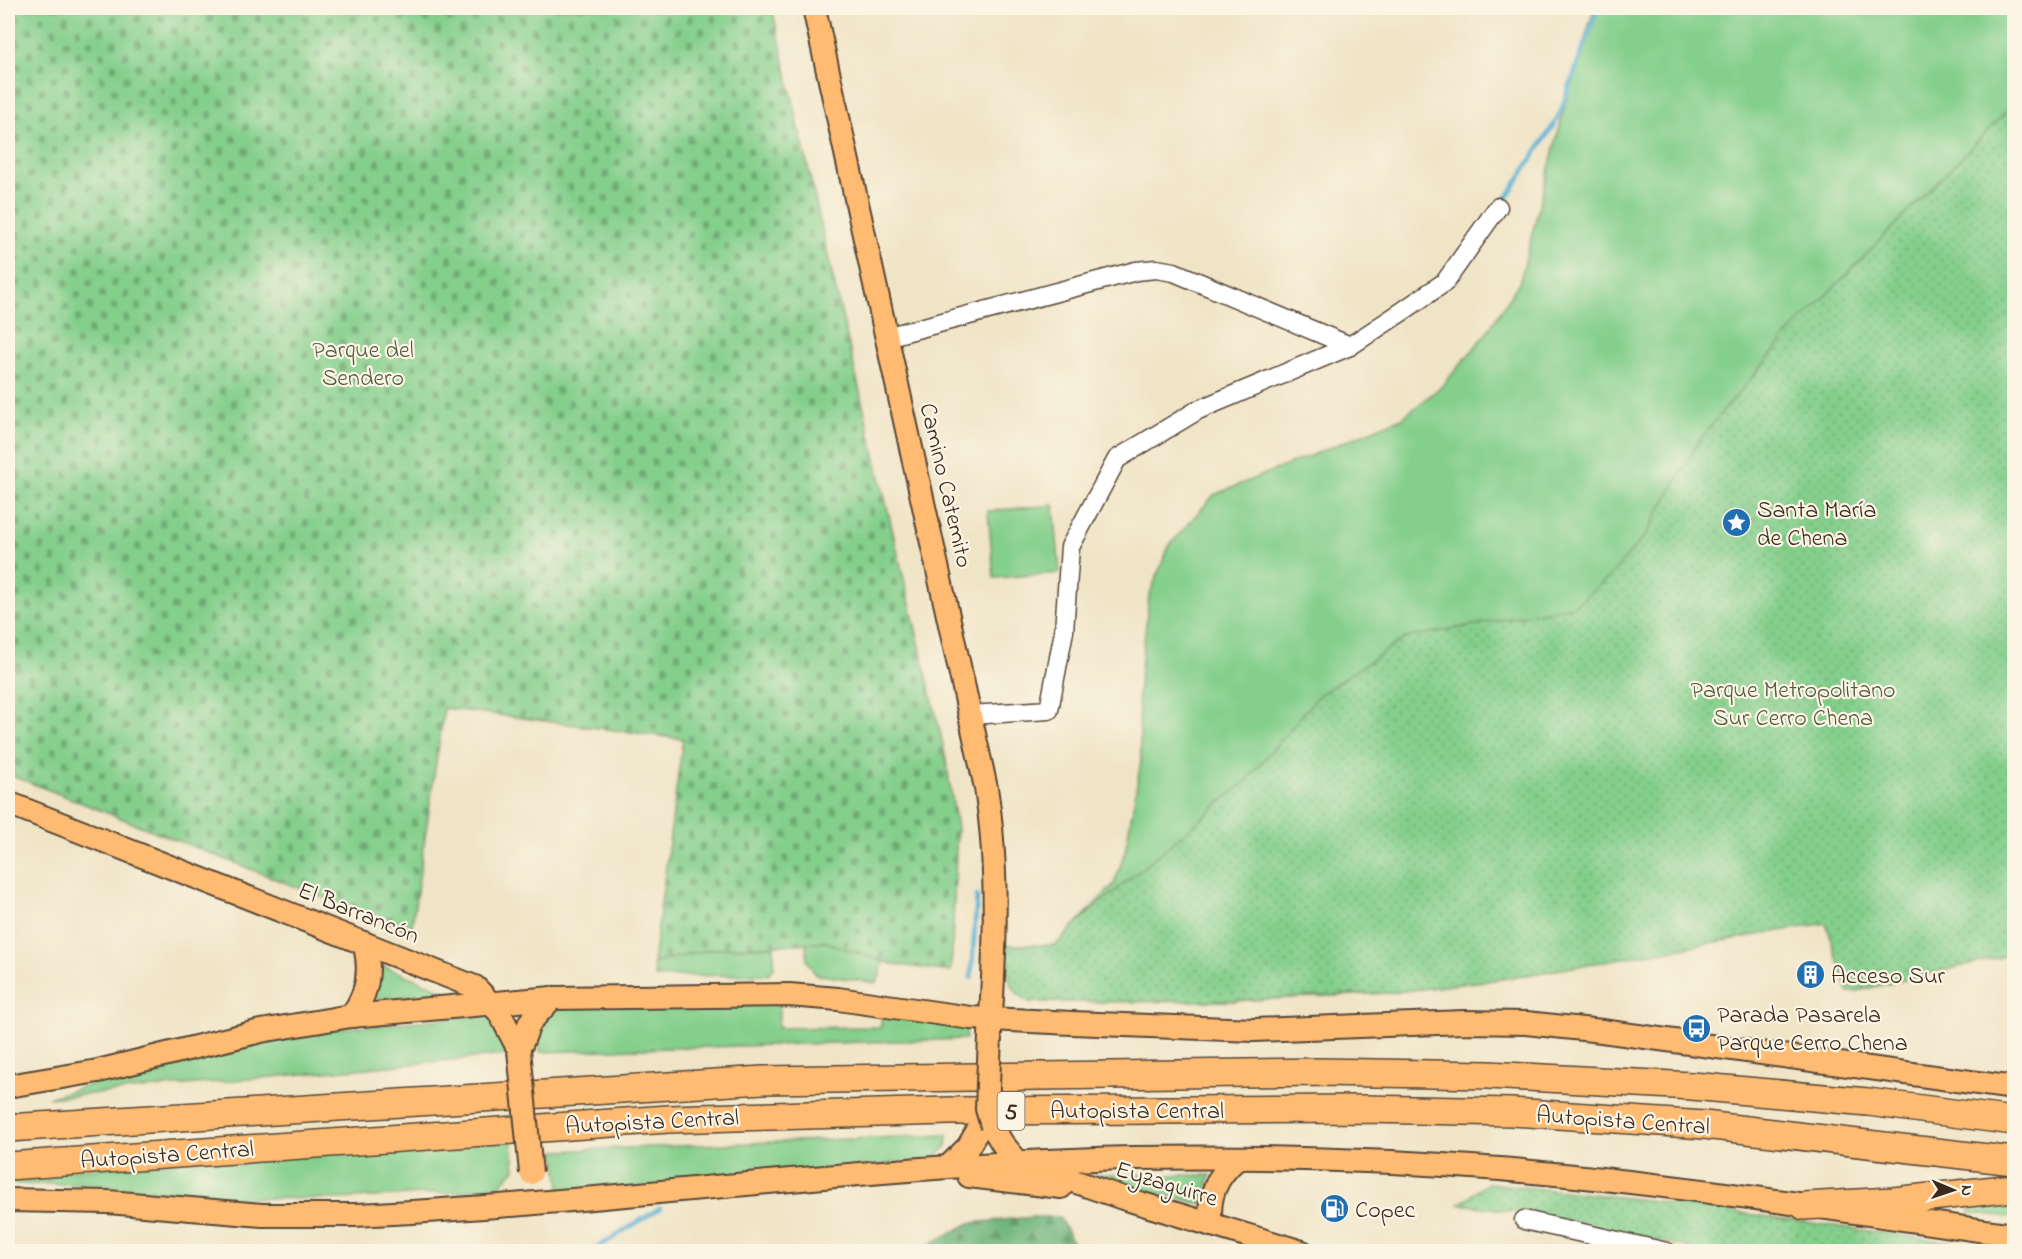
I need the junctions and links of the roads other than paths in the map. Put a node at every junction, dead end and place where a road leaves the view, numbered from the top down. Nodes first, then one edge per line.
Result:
1 (814, 8) edge
2 (1498, 207) dead end
3 (886, 338) junction
4 (1350, 346) junction
5 (970, 716) junction
6 (8, 803) edge
7 (364, 943) junction
8 (994, 978) junction
9 (552, 998) junction
10 (492, 1002) junction
11 (953, 1015) junction
12 (351, 1016) junction
13 (991, 1029) junction
14 (518, 1038) junction
15 (8, 1086) edge
16 (2014, 1088) edge
17 (987, 1120) junction
18 (2014, 1121) edge
19 (8, 1128) edge
20 (1238, 1158) junction
21 (1018, 1161) junction
22 (2014, 1161) edge
23 (8, 1166) edge
24 (949, 1166) junction
25 (890, 1171) junction
26 (2014, 1188) edge
27 (1122, 1198) junction
28 (8, 1200) edge
29 (534, 1202) junction
30 (1804, 1206) junction
31 (1524, 1220) dead end
32 (1211, 1225) junction
33 (2014, 1235) edge
34 (1302, 1251) edge
35 (1667, 1251) edge

1 - 3 main road, Camino Catemito
2 - 4 street
3 - 4 street
3 - 5 main road, Camino Catemito
4 - 5 street
5 - 8 main road, Camino Catemito
6 - 7 main road, El Barrancón
7 - 10 main road, El Barrancón
7 - 12 main road
8 - 11 main road
8 - 13 main road, Camino Catemito
9 - 10 main road
9 - 11 main road
9 - 14 main road
10 - 12 main road
10 - 14 main road, El Barrancón
11 - 13 main road
12 - 15 main road
13 - 16 main road
13 - 17 main road, Camino Catemito, bridge
14 - 29 main road, El Barrancón, bridge
17 - 21 main road
17 - 24 main road
18 - 19 highway, Autopista Central / 5
20 - 21 main road
20 - 30 main road
20 - 32 main road
21 - 24 main road
21 - 27 main road, Eyzaguirre
22 - 23 highway, Autopista Central / 5
24 - 25 main road
25 - 27 main road
25 - 29 main road
26 - 30 highway
27 - 32 main road, Eyzaguirre
28 - 29 main road
30 - 33 main road
31 - 35 street
32 - 34 main road, Eyzaguirre

